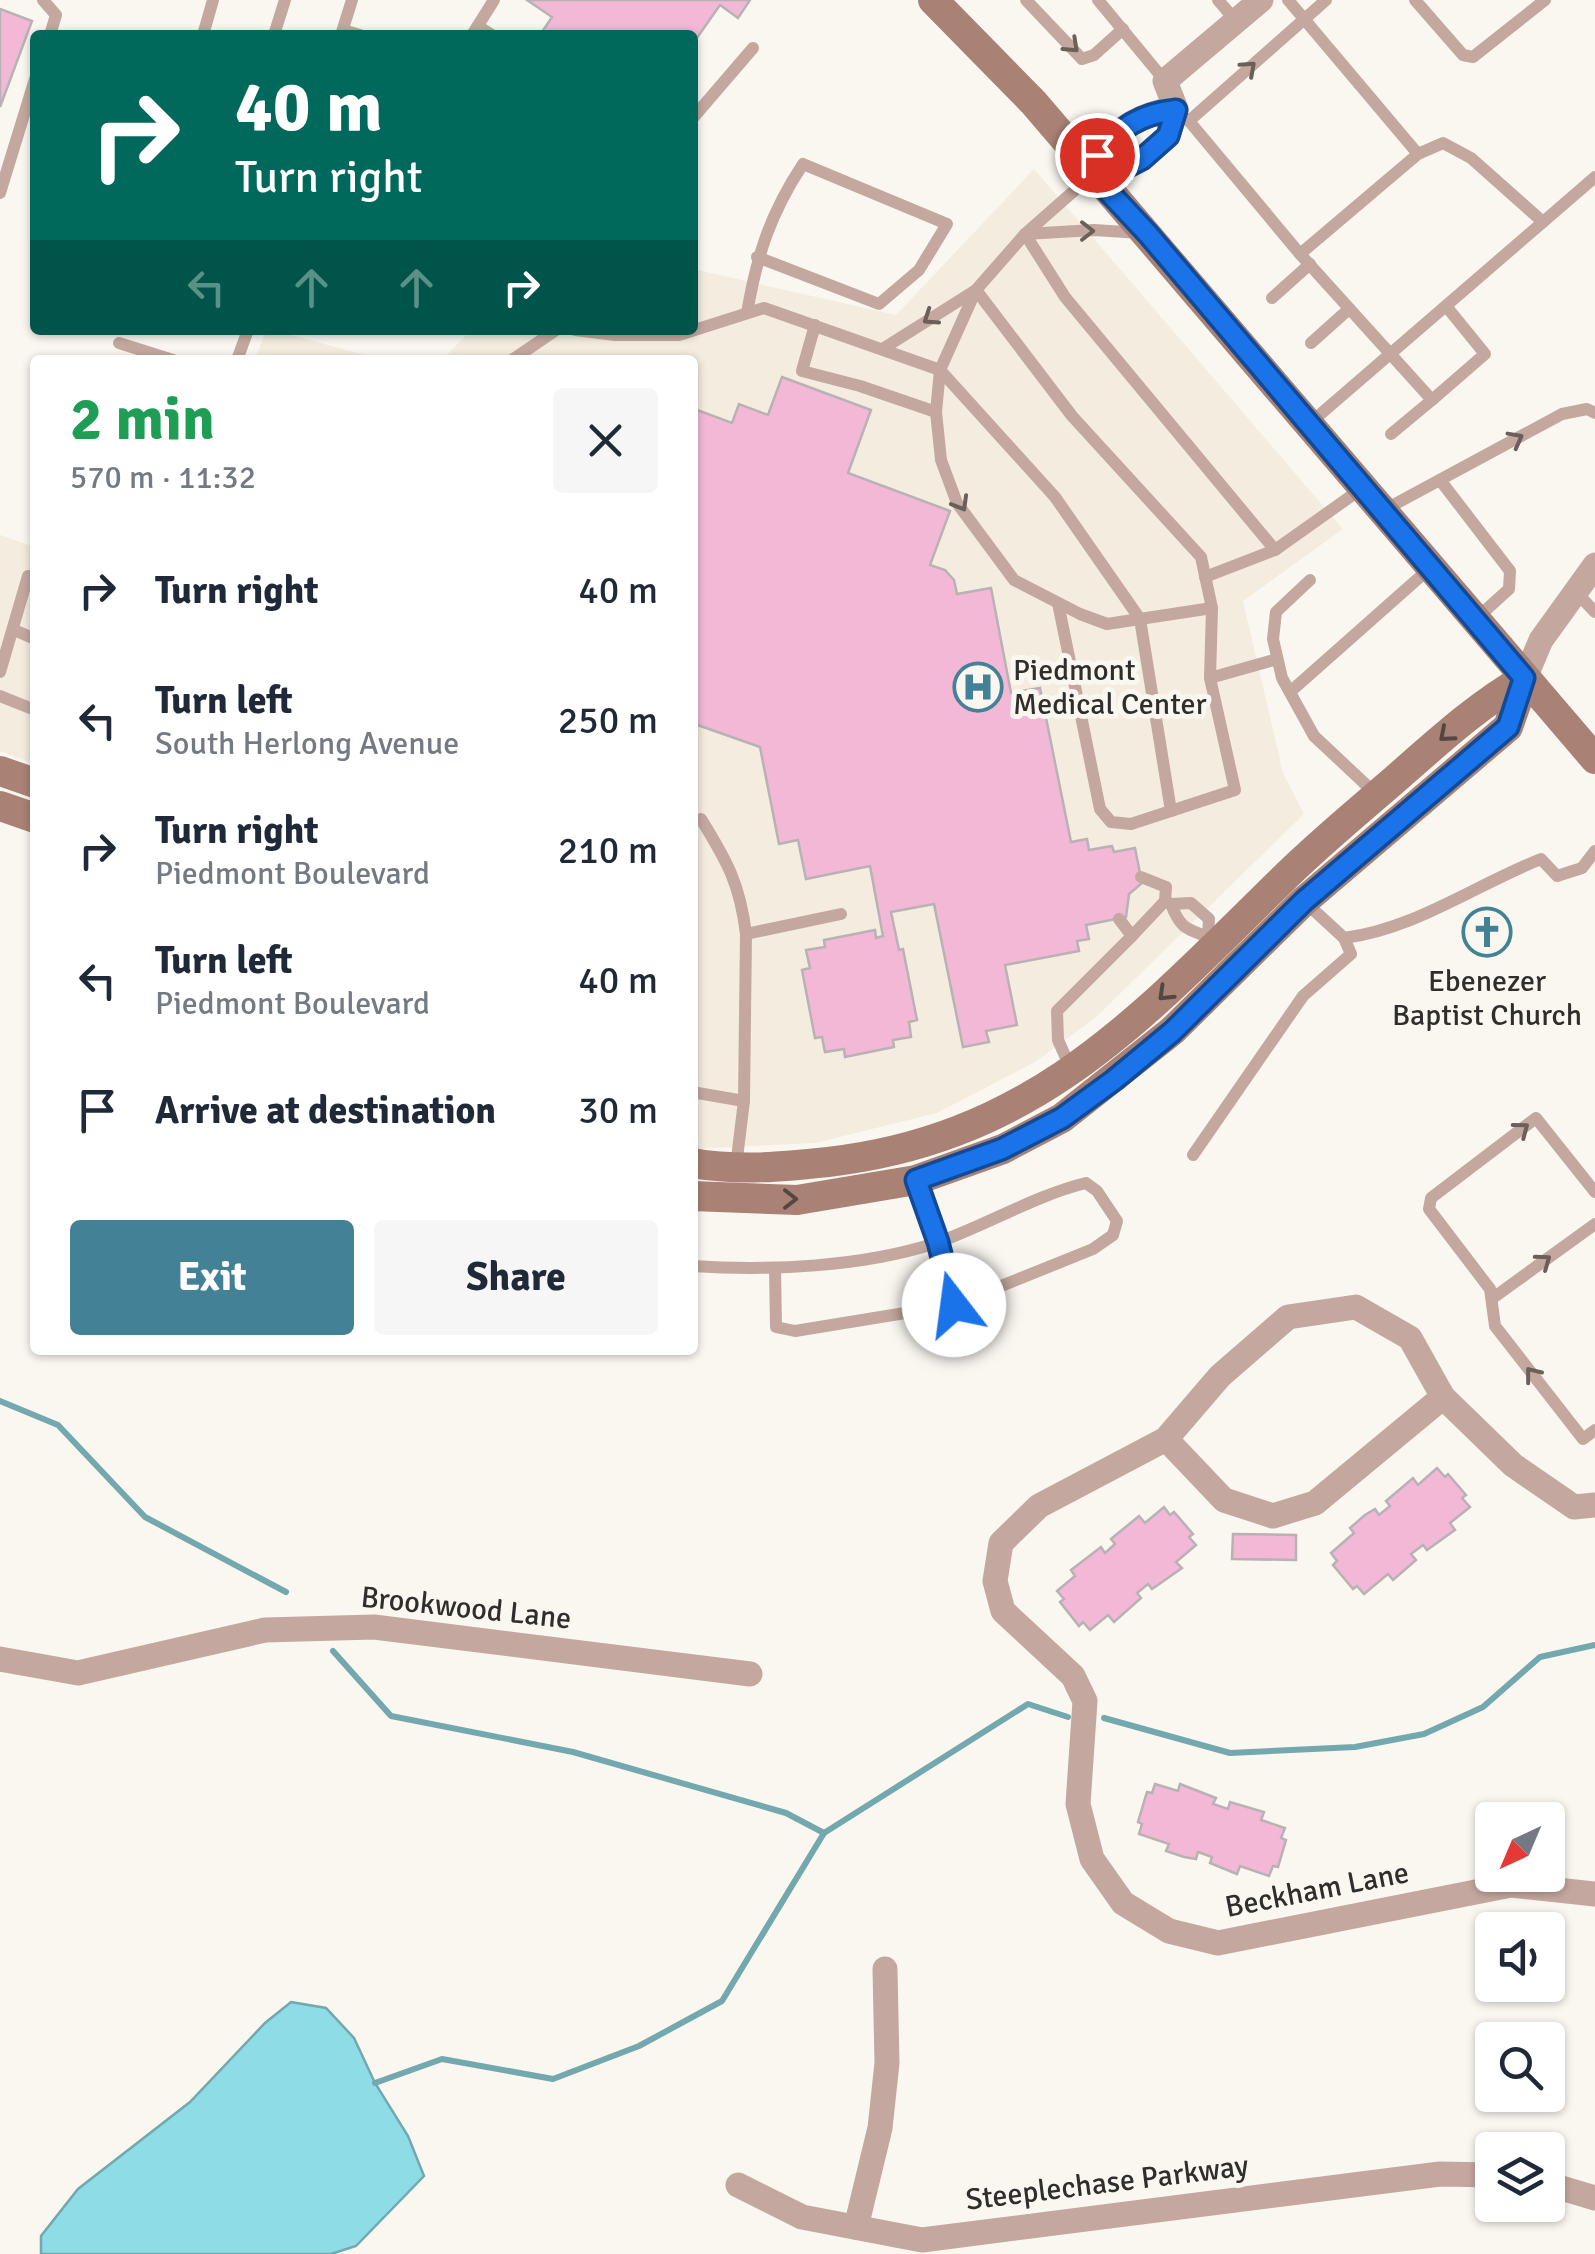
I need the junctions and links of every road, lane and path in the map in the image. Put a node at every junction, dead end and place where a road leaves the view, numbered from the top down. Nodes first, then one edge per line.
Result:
1 (43, 0) edge
2 (213, 0) edge
3 (286, 0) edge
4 (352, 0) edge
5 (494, 0) edge
6 (933, 0) edge
7 (1026, 0) edge
8 (1098, 0) edge
9 (1218, 0) edge
10 (1261, 0) edge
11 (1288, 0) edge
12 (1326, 0) edge
13 (1416, 0) edge
14 (1545, 0) edge
15 (1303, 20) junction
16 (1236, 22) junction
17 (51, 30) edge
18 (204, 30) edge
19 (276, 30) edge
20 (343, 30) edge
21 (475, 30) edge
22 (1122, 30) junction
23 (753, 48) dead end
24 (1165, 80) junction
25 (30, 95) edge
26 (698, 112) edge
27 (1182, 115) junction
28 (1418, 154) junction
29 (1092, 174) junction
30 (1595, 178) edge
31 (0, 192) edge
32 (1543, 222) junction
33 (1025, 234) junction
34 (1148, 234) junction
35 (757, 257) junction
36 (1305, 259) junction
37 (976, 290) junction
38 (1272, 298) dead end
39 (1446, 306) junction
40 (1349, 309) junction
41 (747, 313) junction
42 (814, 325) junction
43 (698, 329) edge
44 (549, 335) edge
45 (615, 335) edge
46 (679, 335) edge
47 (120, 343) dead end
48 (1311, 344) dead end
49 (884, 348) junction
50 (1392, 353) junction
51 (157, 355) edge
52 (519, 355) edge
53 (940, 370) junction
54 (1432, 400) junction
55 (936, 412) junction
56 (1595, 414) edge
57 (1310, 424) junction
58 (1392, 434) dead end
59 (1440, 480) junction
60 (1373, 499) junction
61 (1274, 550) junction
62 (1595, 565) edge
63 (1431, 568) junction
64 (30, 577) edge
65 (1205, 577) junction
66 (1310, 580) dead end
67 (1576, 592) junction
68 (1058, 603) junction
69 (1212, 608) junction
70 (1595, 612) edge
71 (1140, 619) junction
72 (1475, 620) junction
73 (14, 630) junction
74 (30, 637) edge
75 (1278, 658) junction
76 (0, 672) edge
77 (1210, 678) junction
78 (1524, 678) junction
79 (1290, 692) junction
80 (0, 696) edge
81 (30, 708) edge
82 (1595, 759) edge
83 (0, 771) edge
84 (30, 781) edge
85 (1377, 795) junction
86 (0, 806) edge
87 (1172, 811) junction
88 (30, 816) edge
89 (701, 819) dead end
90 (1398, 820) junction
91 (1595, 851) edge
92 (1141, 877) dead end
93 (1285, 877) junction
94 (1304, 901) junction
95 (1168, 902) junction
96 (841, 914) dead end
97 (1119, 919) dead end
98 (746, 934) junction
99 (1132, 936) junction
100 (1344, 938) junction
101 (1213, 940) junction
102 (1072, 1070) junction
103 (698, 1093) edge
104 (744, 1100) junction
105 (901, 1148) junction
106 (1194, 1155) dead end
107 (698, 1165) edge
108 (736, 1168) junction
109 (916, 1180) junction
110 (1595, 1192) edge
111 (698, 1196) edge
112 (728, 1198) junction
113 (1595, 1224) edge
114 (938, 1242) junction
115 (698, 1266) edge
116 (775, 1268) junction
117 (1494, 1298) junction
118 (954, 1305) junction
119 (1443, 1398) junction
120 (1595, 1430) edge
121 (1166, 1438) junction
122 (1595, 1505) edge
123 (0, 1659) edge
124 (750, 1674) dead end
125 (1595, 1894) edge
126 (886, 1969) dead end
127 (1475, 2175) edge
128 (738, 2185) dead end
129 (1565, 2189) edge
130 (1595, 2198) edge
131 (856, 2227) junction

1 - 17 lane
2 - 18 lane
3 - 19 lane
4 - 20 lane
5 - 21 lane
6 - 29 street
7 -> 22 lane
8 - 22 lane
9 - 16 lane
10 - 16 street
11 - 15 lane
12 - 15 lane
13 - 14 lane
27 -> 15 lane
15 - 28 lane
16 - 24 street
22 - 24 lane
23 - 26 lane
24 - 27 street
25 - 31 lane
27 - 29 street
27 - 29 street
27 - 36 lane
28 - 32 lane
28 - 36 lane
29 - 33 lane
29 - 34 street
30 - 32 lane
32 - 39 lane
33 -> 34 lane
33 - 37 lane
33 - 61 lane
34 - 57 street
35 - 35 lane
35 - 41 lane
36 - 38 lane
36 - 40 lane
37 -> 49 lane
37 - 53 lane
37 - 65 lane
39 - 50 lane
39 - 54 lane
40 - 48 lane
40 - 50 lane
41 - 42 lane
41 - 43 lane
42 - 49 lane
42 - 55 lane
44 - 52 lane
45 - 46 lane
47 - 51 lane
49 - 53 lane
50 - 54 lane
50 - 57 lane
53 - 55 lane
53 - 71 lane
54 - 58 lane
55 -> 68 lane
59 -> 56 lane
57 - 60 street
59 - 60 lane
59 - 72 lane
60 - 61 lane
60 - 63 street
61 - 65 lane
62 - 67 street
63 - 72 street
63 - 79 lane
64 - 73 lane
65 - 69 lane
66 - 75 lane
67 - 70 lane
67 - 78 street
68 - 71 lane
68 - 87 lane
69 - 71 lane
69 - 77 lane
71 - 87 lane
72 - 78 street
73 - 74 lane
73 - 76 lane
75 - 77 lane
75 - 79 lane
77 - 87 lane
78 - 82 street
78 -> 85 street
78 - 90 street
79 - 85 lane
80 - 81 lane
83 - 84 street
85 - 90 lane
85 - 93 street
86 - 88 street
89 - 98 lane
90 - 94 street
91 - 100 lane
92 - 95 lane
93 - 94 lane
93 - 101 street
94 - 100 lane
94 - 109 street
95 - 99 lane
95 - 101 lane
95 - 101 lane
96 - 98 lane
97 - 99 lane
98 - 104 lane
99 - 102 lane
100 - 106 lane
101 -> 102 street
102 - 105 street
103 - 104 lane
104 - 108 lane
105 - 108 street
105 - 109 lane
107 - 108 street
108 - 112 lane
112 -> 109 street
109 - 114 lane
117 -> 110 lane
111 - 112 street
117 -> 113 lane
114 - 116 lane
114 - 118 lane
114 - 118 lane
115 - 116 lane
116 - 118 lane
120 -> 117 lane
119 - 121 street
119 - 121 street, Beckham Lane
119 - 122 street, Beckham Lane
121 - 125 street, Beckham Lane
123 - 124 street, Brookwood Lane
126 - 131 street
127 - 131 street, Steeplechase Parkway
128 - 131 street, Steeplechase Parkway
129 - 130 street

